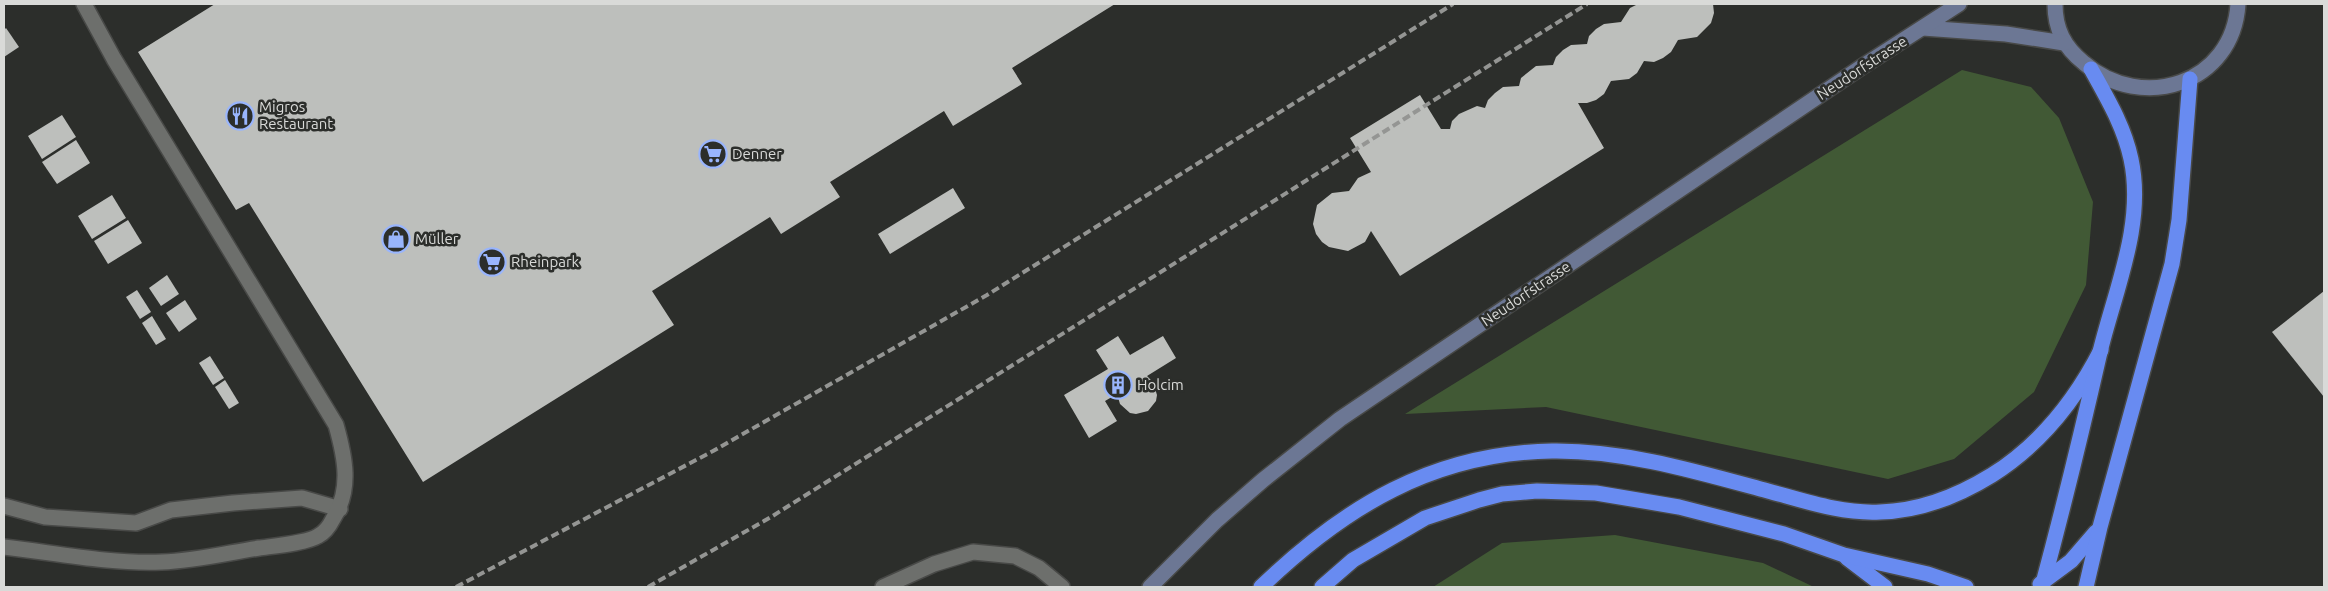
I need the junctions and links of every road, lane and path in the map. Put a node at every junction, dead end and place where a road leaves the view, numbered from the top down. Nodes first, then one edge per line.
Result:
1 (84, 4) edge
2 (1959, 4) edge
3 (2055, 4) edge
4 (2238, 4) edge
5 (1924, 28) junction
6 (2064, 43) junction
7 (2091, 69) junction
8 (2190, 79) junction
9 (2101, 350) junction
10 (4, 506) edge
11 (340, 509) junction
12 (2100, 527) junction
13 (4, 547) edge
14 (1844, 555) junction
15 (2040, 585) edge
16 (883, 587) edge
17 (1062, 587) edge
18 (1150, 587) edge
19 (1261, 587) edge
20 (1322, 587) edge
21 (1885, 587) edge
22 (1966, 587) edge
23 (2086, 587) edge

1 - 11 street
2 - 5 main road, Neudorfstrasse
3 - 6 main road
4 - 8 main road
5 - 6 main road, Neudorfstrasse
5 - 18 main road, Neudorfstrasse
6 - 7 main road
7 - 8 main road
7 - 9 highway
8 - 12 highway
9 - 15 highway
9 - 19 highway
10 - 11 street
11 - 13 street
12 - 15 highway
12 - 23 highway
14 - 20 highway
14 - 21 highway
14 - 22 highway
16 - 17 street

